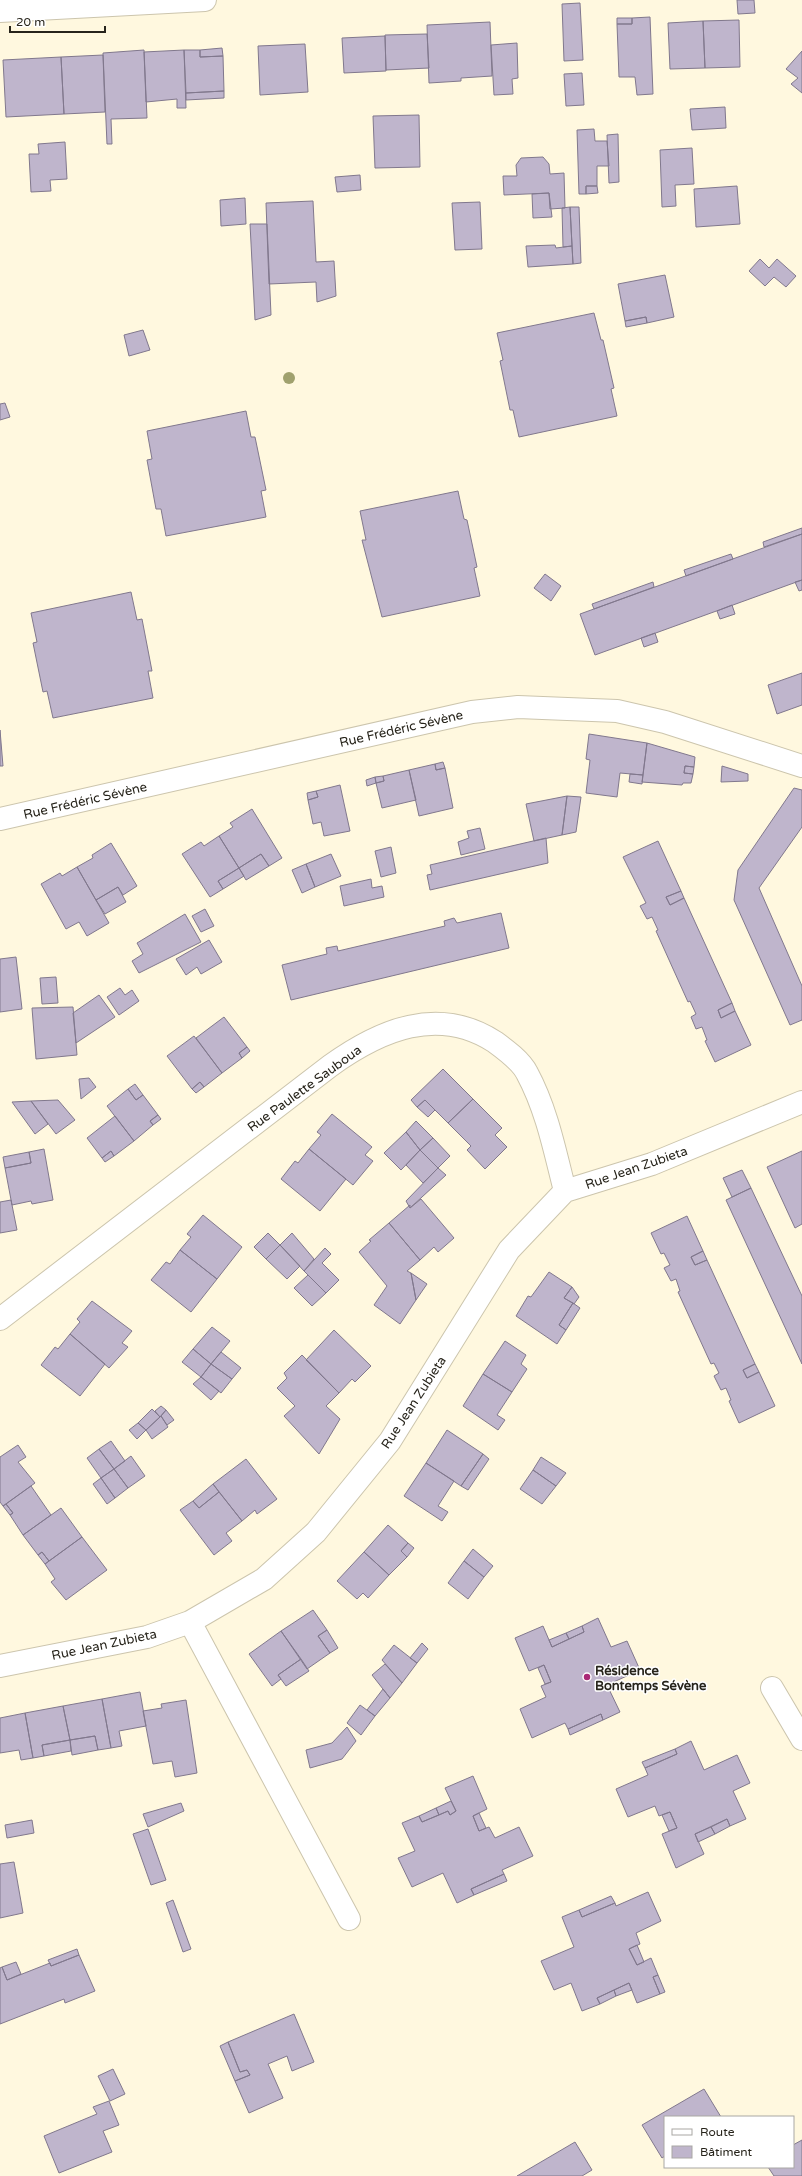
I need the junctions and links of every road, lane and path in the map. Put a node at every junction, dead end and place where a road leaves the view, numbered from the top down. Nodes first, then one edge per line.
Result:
1 (206, 0) edge
2 (0, 11) edge
3 (802, 766) edge
4 (0, 819) edge
5 (802, 1102) edge
6 (565, 1191) junction
7 (0, 1319) edge
8 (190, 1622) junction
9 (0, 1666) edge
10 (772, 1688) dead end
11 (802, 1738) edge
12 (349, 1919) dead end

1 - 2 street
3 - 4 street, Rue Frédéric Sévène
5 - 6 street, Rue Jean Zubieta
6 - 7 street, Rue Paulette Sauboua
6 - 8 street, Rue Jean Zubieta
8 - 9 street, Rue Jean Zubieta
8 - 12 street
10 - 11 street

